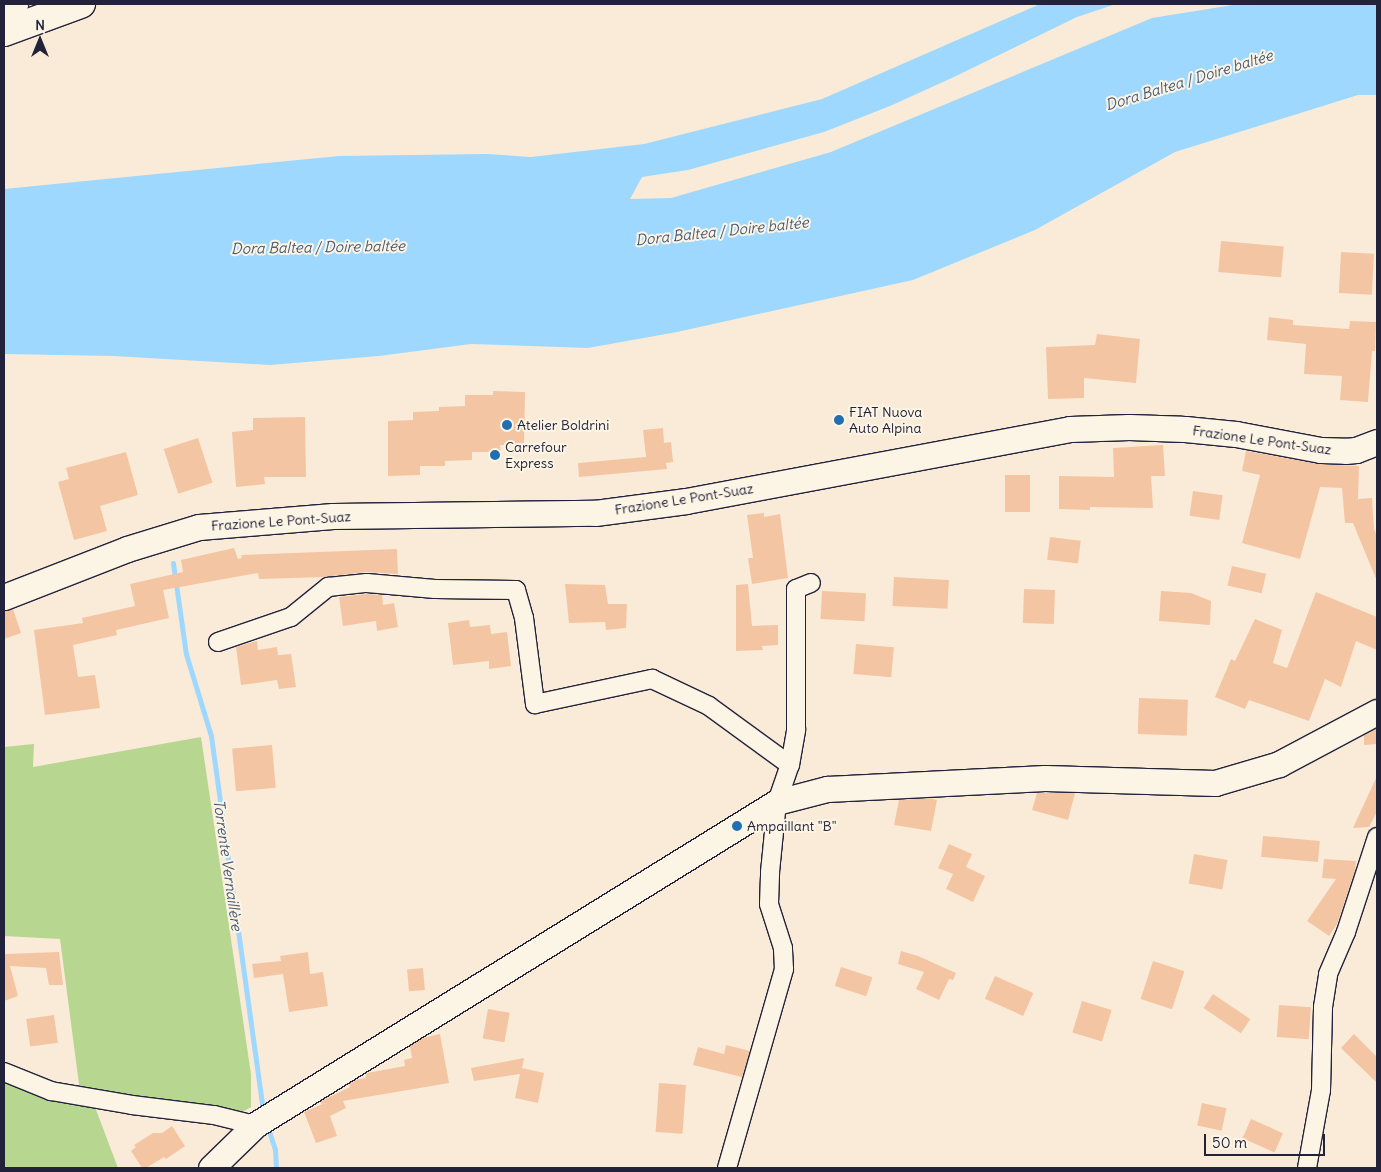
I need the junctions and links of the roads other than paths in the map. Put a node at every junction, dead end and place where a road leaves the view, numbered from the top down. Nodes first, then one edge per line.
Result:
1 (14, 4) edge
2 (81, 4) edge
3 (4, 8) edge
4 (4, 32) edge
5 (1374, 438) edge
6 (811, 583) dead end
7 (4, 597) edge
8 (218, 642) dead end
9 (1377, 712) edge
10 (790, 765) junction
11 (777, 802) junction
12 (1377, 837) edge
13 (4, 1072) edge
14 (255, 1125) junction
15 (211, 1168) edge
16 (727, 1168) edge
17 (1307, 1168) edge

1 - 3 highway
2 - 4 highway
5 - 7 main road, Frazione Le Pont-Suaz
6 - 10 street
8 - 10 street
9 - 11 main road
10 - 11 street
11 - 14 main road
11 - 16 street
12 - 17 street
13 - 14 street
14 - 15 main road

